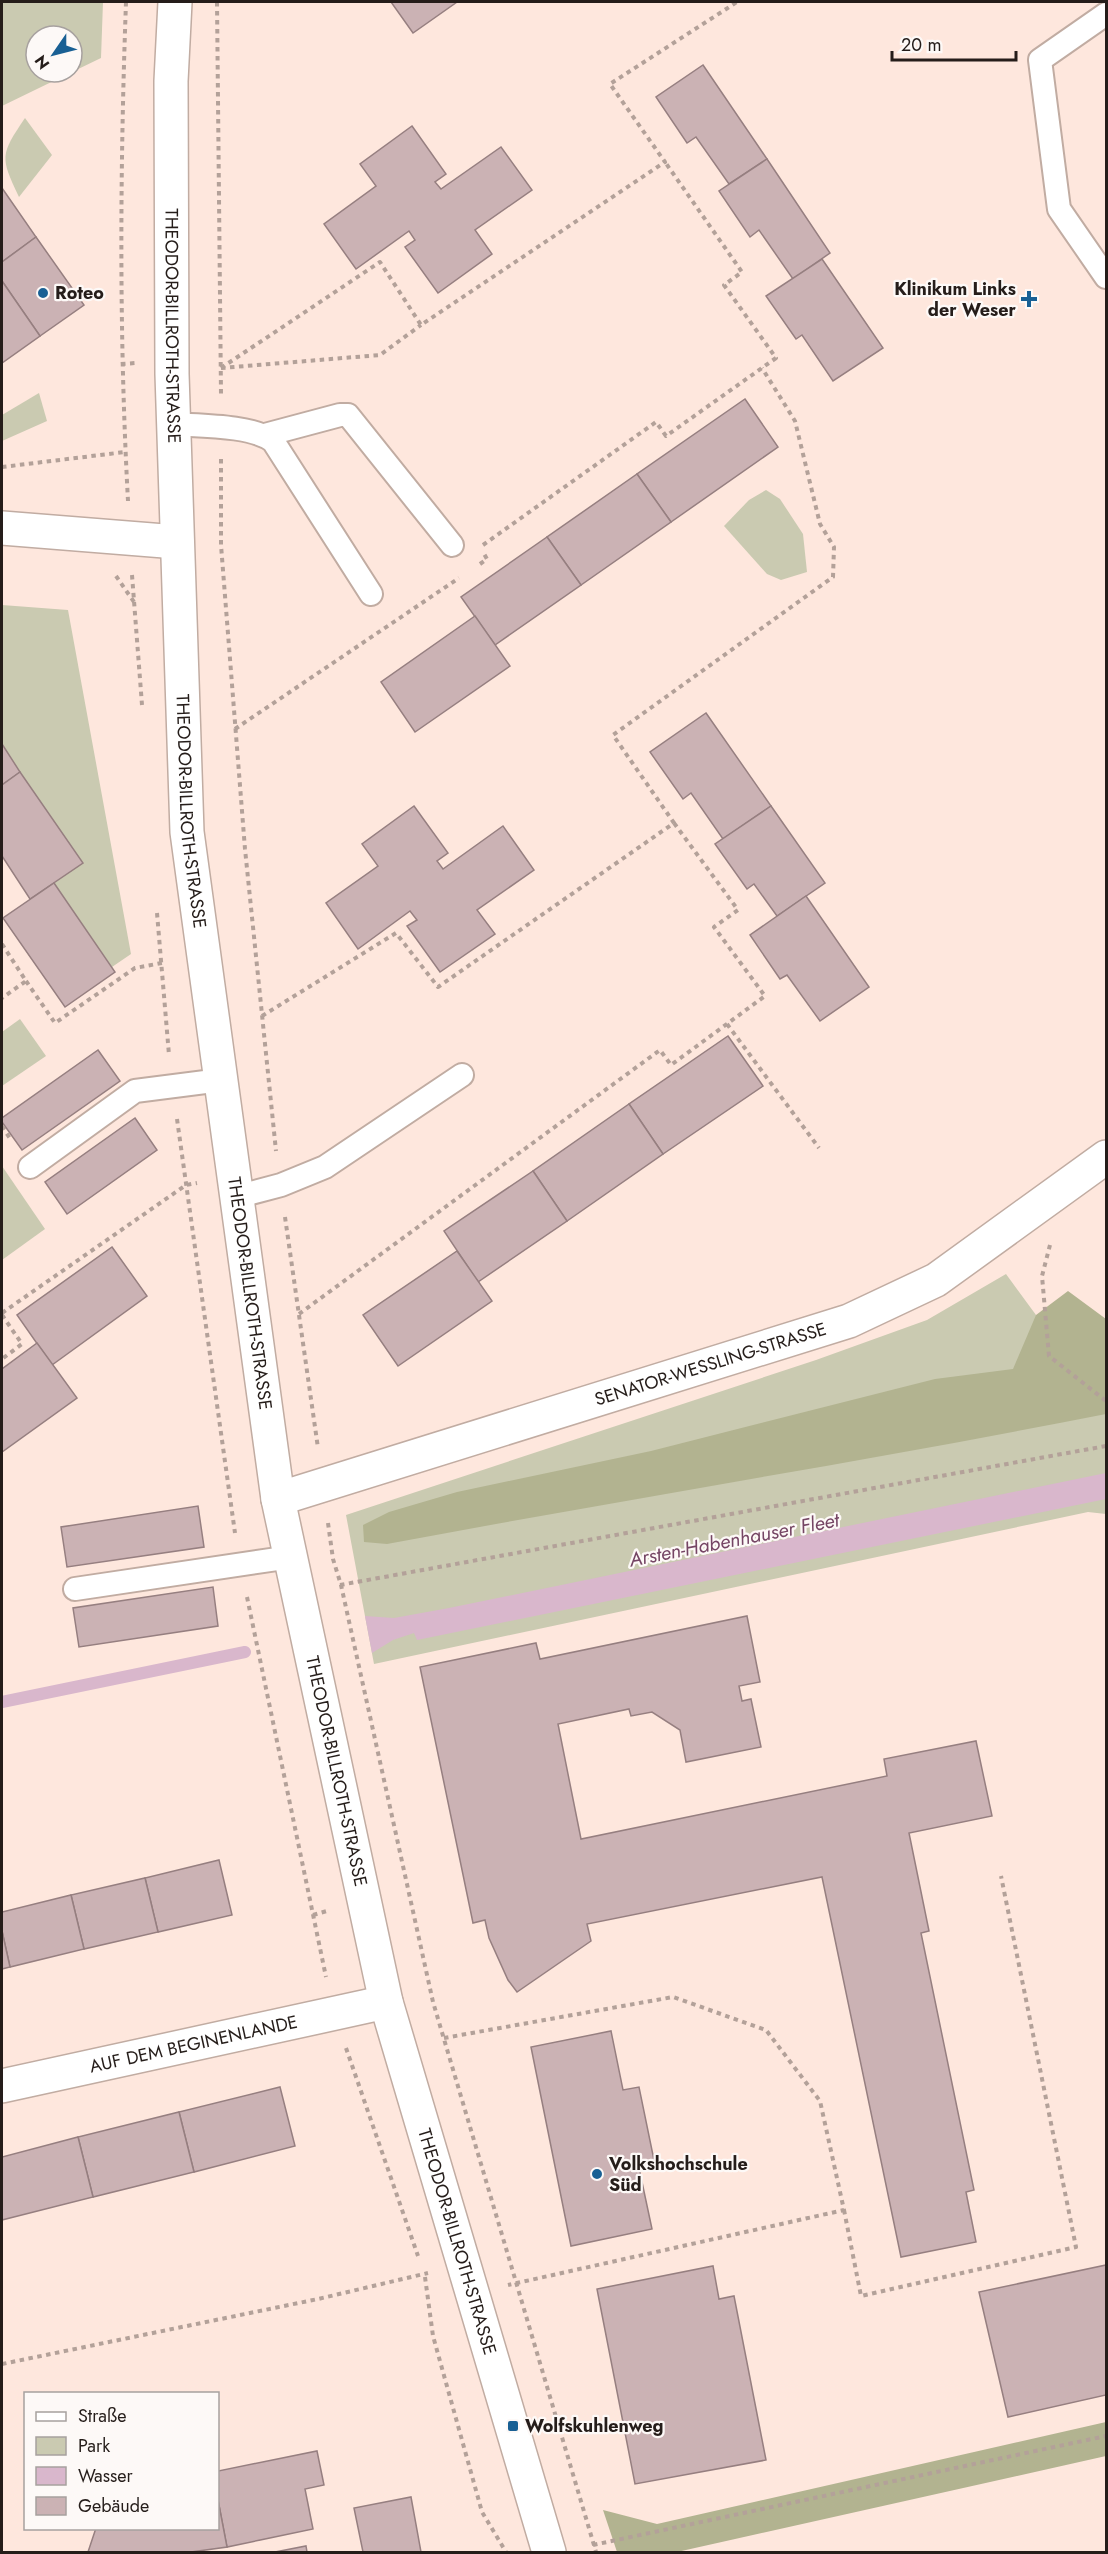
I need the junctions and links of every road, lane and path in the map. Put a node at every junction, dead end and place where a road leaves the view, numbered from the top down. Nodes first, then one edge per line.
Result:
1 (175, 2) edge
2 (217, 2) edge
3 (737, 2) edge
4 (1107, 14) edge
5 (664, 162) junction
6 (1107, 277) edge
7 (421, 325) junction
8 (221, 368) junction
9 (762, 368) junction
10 (173, 424) junction
11 (221, 428) junction
12 (265, 435) junction
13 (125, 452) dead end
14 (2, 467) edge
15 (2, 528) edge
16 (177, 542) junction
17 (452, 545) dead end
18 (478, 565) dead end
19 (468, 572) dead end
20 (371, 594) dead end
21 (236, 729) junction
22 (674, 823) junction
23 (2, 944) edge
24 (204, 955) junction
25 (26, 981) junction
26 (2, 998) edge
27 (262, 1016) junction
28 (727, 1024) junction
29 (462, 1075) dead end
30 (221, 1080) junction
31 (819, 1148) dead end
32 (1107, 1157) edge
33 (30, 1167) dead end
34 (281, 1185) junction
35 (234, 1187) junction
36 (1050, 1242) dead end
37 (2, 1314) edge
38 (299, 1314) junction
39 (2, 1359) edge
40 (1107, 1401) edge
41 (1107, 1446) edge
42 (323, 1485) junction
43 (278, 1499) junction
44 (291, 1557) junction
45 (341, 1585) junction
46 (75, 1588) dead end
47 (298, 1593) junction
48 (1001, 1876) dead end
49 (386, 2002) junction
50 (443, 2038) junction
51 (399, 2046) junction
52 (352, 2064) dead end
53 (2, 2086) edge
54 (844, 2210) junction
55 (468, 2278) junction
56 (516, 2283) junction
57 (2, 2364) edge
58 (1107, 2436) edge
59 (593, 2545) junction
60 (549, 2553) edge
61 (596, 2553) edge

1 - 10 street, THEODOR-BILLROTH-STRASSE
2 - 8 path
3 - 5 path
4 - 6 lane
5 - 7 path
5 - 9 path
7 - 8 path
7 - 8 path
8 - 11 path
9 - 18 path
9 - 22 path
10 - 11 lane
10 - 16 street, THEODOR-BILLROTH-STRASSE
11 - 12 lane
11 - 21 path
12 - 17 lane
12 - 20 lane
13 - 14 path
15 - 16 street
16 - 24 street, THEODOR-BILLROTH-STRASSE
19 - 21 path
21 - 27 path
22 - 27 path
22 - 28 path
23 - 25 path
24 - 25 path
24 - 30 street, THEODOR-BILLROTH-STRASSE
25 - 26 path
27 - 34 path
28 - 31 path
28 - 38 path
29 - 34 lane
30 - 33 lane
30 - 35 street, THEODOR-BILLROTH-STRASSE
32 - 42 street, SENATOR-WESSLING-STRASSE
34 - 35 lane
34 - 38 path
35 - 37 path
35 - 43 street, THEODOR-BILLROTH-STRASSE
36 - 40 path
37 - 39 path
38 - 42 path
41 - 45 path
42 - 43 street, SENATOR-WESSLING-STRASSE
42 - 45 path
43 - 44 street, THEODOR-BILLROTH-STRASSE
44 - 46 lane
44 - 47 street, THEODOR-BILLROTH-STRASSE
45 - 47 path
45 - 50 path
47 - 49 street, THEODOR-BILLROTH-STRASSE
48 - 54 path
49 - 51 street, THEODOR-BILLROTH-STRASSE
49 - 53 street, AUF DEM BEGINENLANDE
50 - 51 path
50 - 54 path
50 - 56 path
51 - 52 path
51 - 55 street, THEODOR-BILLROTH-STRASSE
54 - 56 path
55 - 56 path
55 - 57 path
55 - 60 street, THEODOR-BILLROTH-STRASSE
56 - 59 path
58 - 59 path
59 - 61 path

